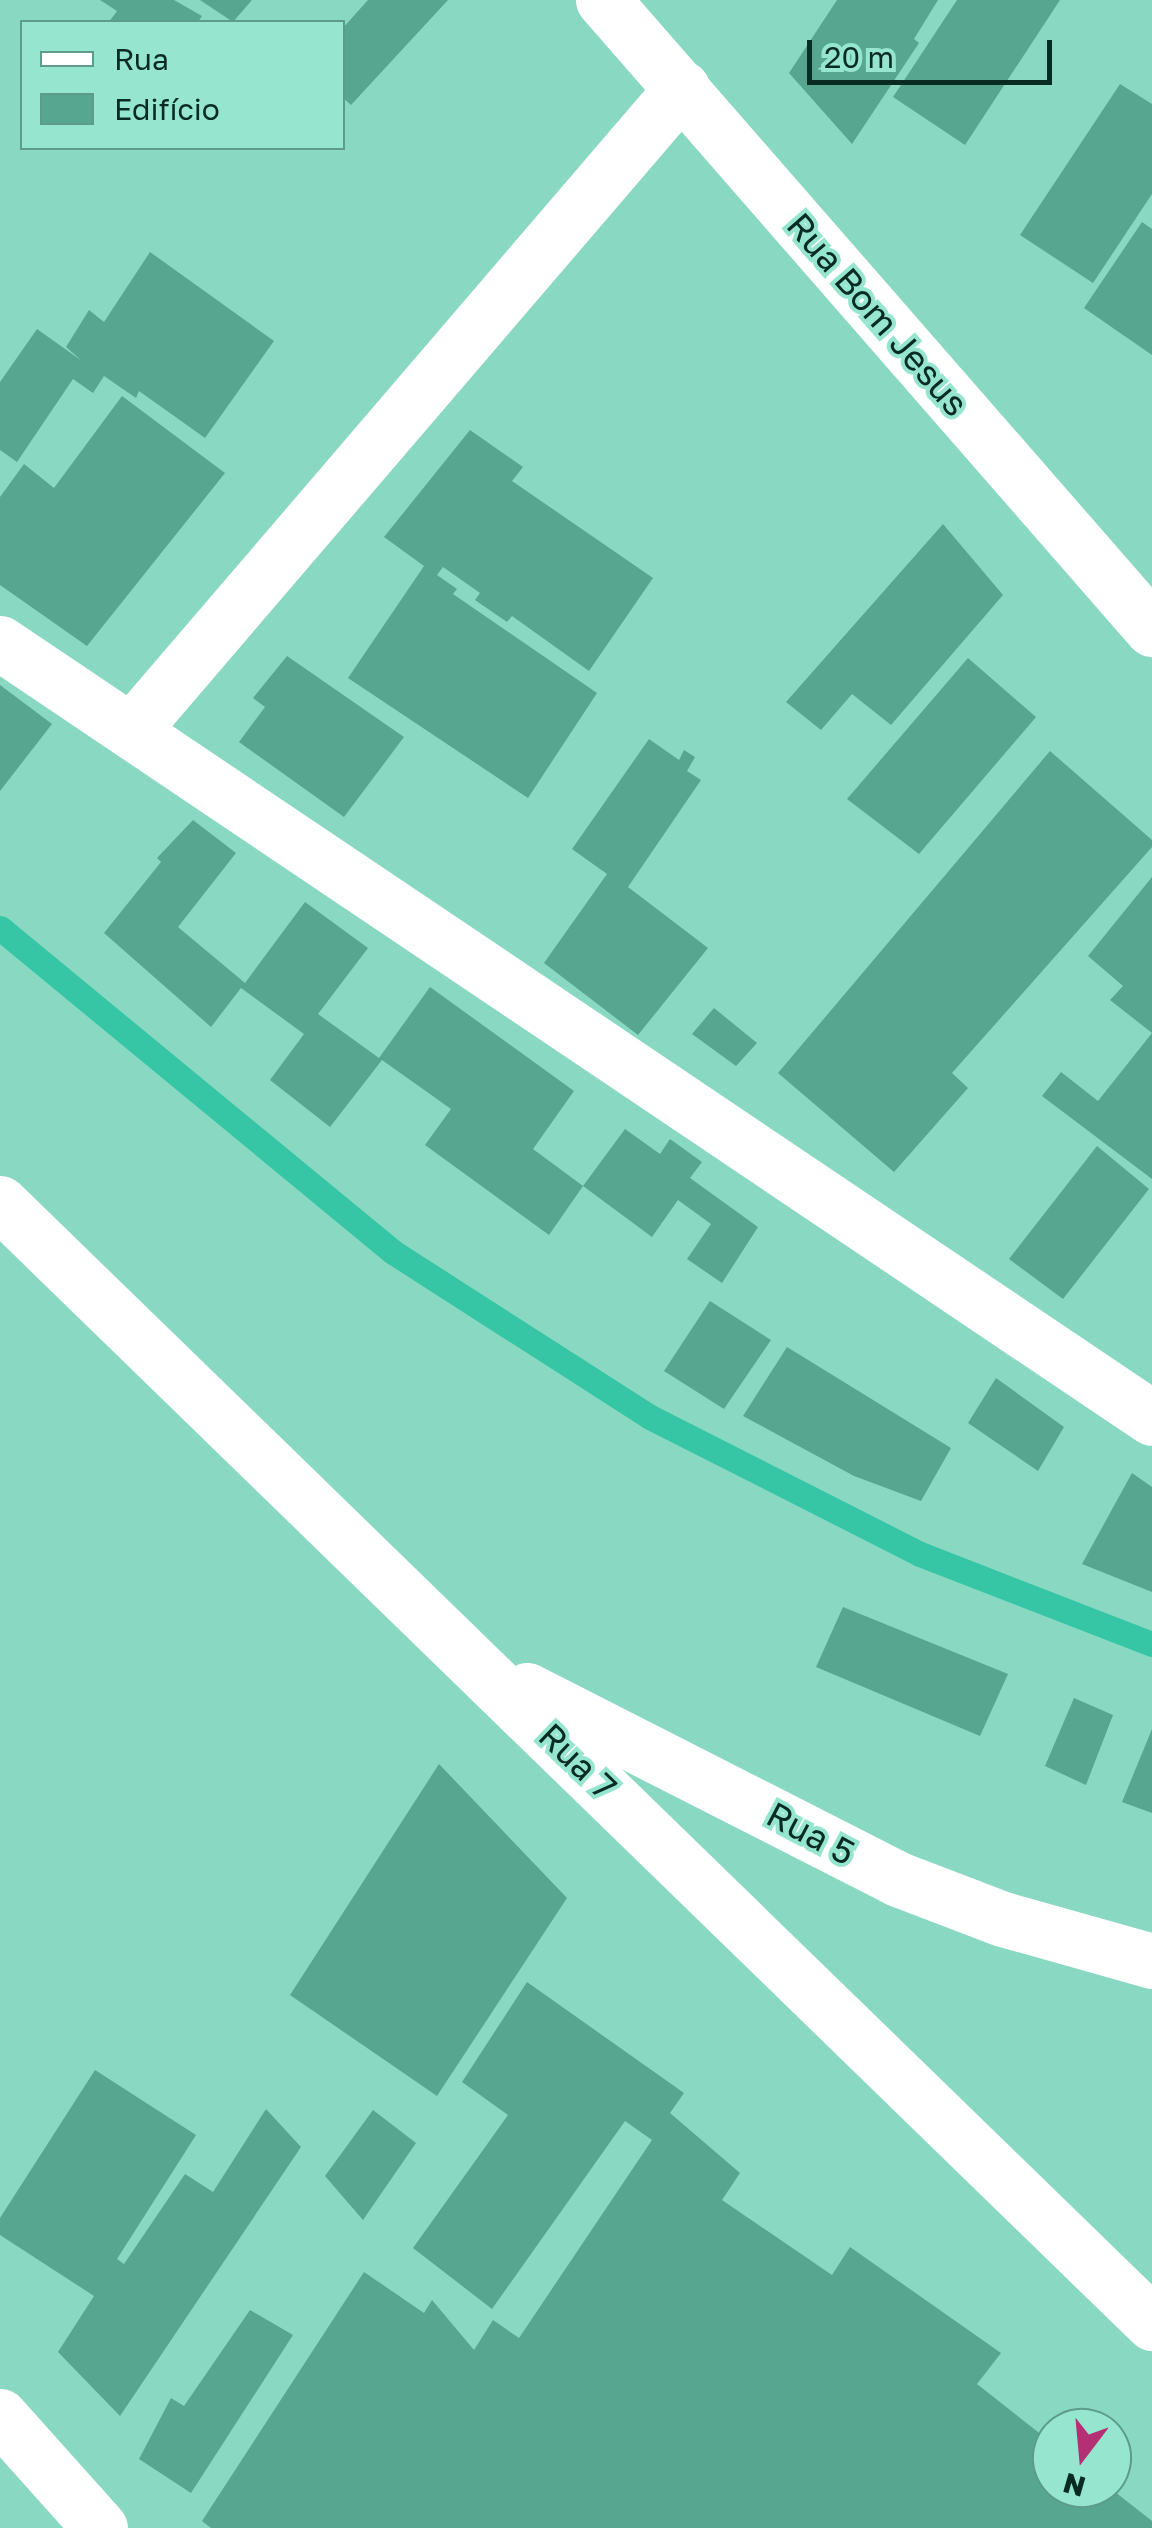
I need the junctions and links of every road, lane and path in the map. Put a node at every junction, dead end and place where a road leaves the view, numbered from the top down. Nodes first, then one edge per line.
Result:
1 (603, 0) edge
2 (682, 88) junction
3 (1152, 629) edge
4 (0, 643) edge
5 (131, 731) junction
6 (0, 1203) edge
7 (1152, 1418) edge
8 (484, 1668) junction
9 (1152, 1961) edge
10 (1152, 2323) edge
11 (0, 2416) edge
12 (100, 2528) edge

1 - 2 street, Rua Bom Jesus
2 - 3 street, Rua Bom Jesus
2 - 5 street
4 - 5 street
5 - 7 street
6 - 8 street, Rua 7
8 - 9 street, Rua 5
8 - 10 street, Rua 7
11 - 12 street

